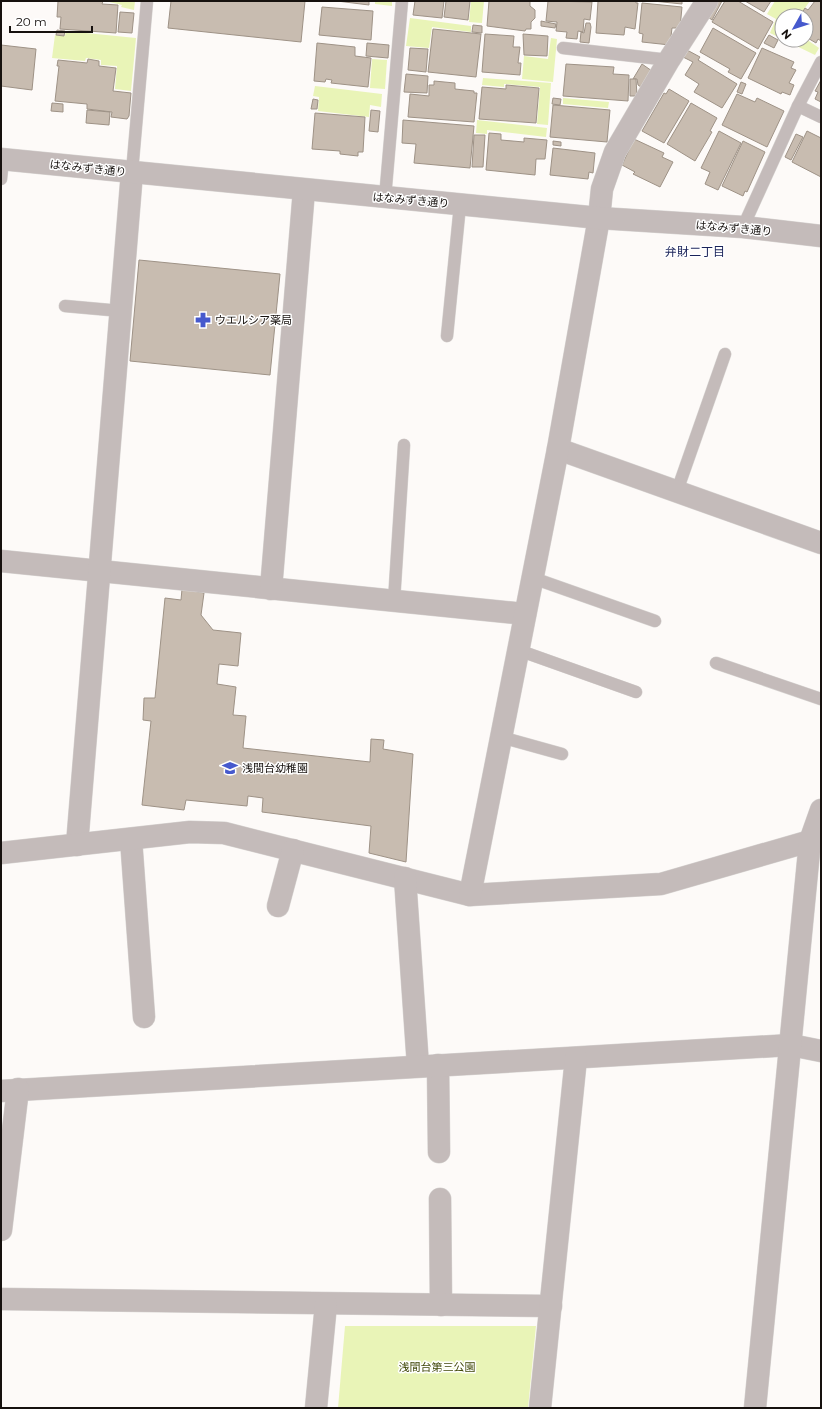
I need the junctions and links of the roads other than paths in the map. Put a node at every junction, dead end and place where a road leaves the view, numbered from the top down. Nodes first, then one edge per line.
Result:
1 (148, 1) edge
2 (402, 1) edge
3 (707, 1) edge
4 (563, 48) dead end
5 (669, 60) junction
6 (821, 62) edge
7 (798, 106) junction
8 (821, 117) edge
9 (2, 166) edge
10 (132, 172) junction
11 (304, 190) junction
12 (385, 198) junction
13 (460, 204) junction
14 (598, 218) junction
15 (743, 227) junction
16 (821, 236) edge
17 (65, 306) dead end
18 (121, 311) junction
19 (447, 336) dead end
20 (725, 354) dead end
21 (404, 445) dead end
22 (558, 449) junction
23 (677, 491) junction
24 (821, 543) edge
25 (1, 561) edge
26 (100, 572) junction
27 (532, 578) junction
28 (271, 589) junction
29 (394, 601) junction
30 (525, 614) junction
31 (655, 621) dead end
32 (518, 650) junction
33 (716, 663) dead end
34 (636, 692) dead end
35 (821, 699) edge
36 (501, 737) junction
37 (562, 754) dead end
38 (821, 810) edge
39 (814, 836) edge
40 (131, 839) junction
41 (77, 845) junction
42 (293, 850) junction
43 (1, 853) edge
44 (405, 878) junction
45 (470, 895) junction
46 (278, 906) dead end
47 (144, 1017) dead end
48 (791, 1045) junction
49 (821, 1051) edge
50 (576, 1058) junction
51 (428, 1065) junction
52 (9, 1090) edge
53 (439, 1152) dead end
54 (440, 1199) dead end
55 (1, 1230) edge
56 (1, 1299) edge
57 (326, 1304) junction
58 (441, 1305) junction
59 (551, 1306) junction
60 (316, 1408) edge
61 (540, 1408) edge
62 (755, 1408) edge

1 - 10 lane
2 - 12 lane
3 - 5 street
4 - 5 lane
5 - 14 street
6 - 7 lane
7 - 8 lane
7 - 15 lane
9 - 10 street, はなみずき通り
10 - 11 street, はなみずき通り
10 - 18 street
11 - 12 street, はなみずき通り
11 - 28 street
12 - 13 street, はなみずき通り
13 - 14 street, はなみずき通り
13 - 19 lane
14 - 15 street, はなみずき通り
14 - 22 street
15 - 16 street, はなみずき通り
17 - 18 lane
18 - 26 street
20 - 23 lane
21 - 29 lane
22 - 23 street
22 - 27 street
23 - 24 street
25 - 26 street
26 - 28 street
26 - 41 street
27 - 30 street
27 - 31 lane
28 - 29 street
29 - 30 street
30 - 32 street
32 - 34 lane
32 - 36 street
33 - 35 lane
36 - 37 lane
36 - 45 street
38 - 39 street
39 - 45 street
39 - 48 street
40 - 41 street
40 - 42 street
40 - 47 street
41 - 43 street
42 - 44 street
42 - 46 street
44 - 45 street
44 - 51 street
48 - 49 street
48 - 50 street
48 - 62 street
50 - 51 street
50 - 59 street
51 - 52 street
51 - 53 street
52 - 55 street
54 - 58 street
56 - 57 street
57 - 58 street
57 - 60 street
58 - 59 street
59 - 61 street

